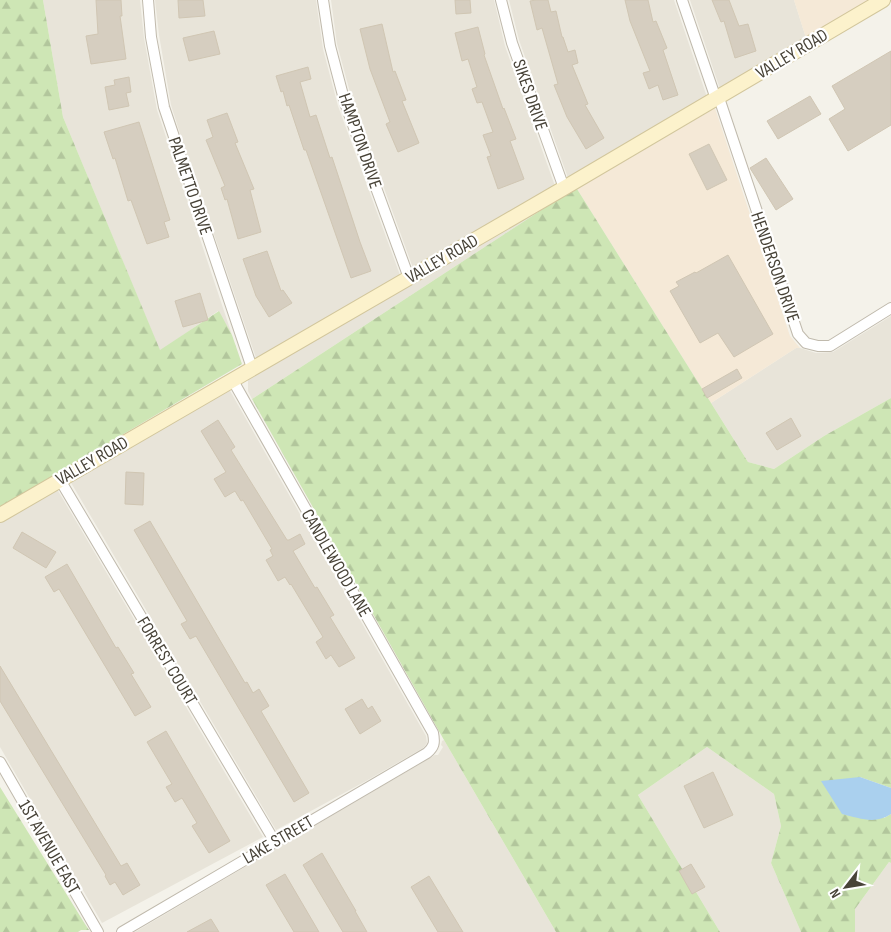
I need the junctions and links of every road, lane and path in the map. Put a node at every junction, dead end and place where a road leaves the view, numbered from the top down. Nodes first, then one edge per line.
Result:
1 (148, 0) edge
2 (323, 0) edge
3 (501, 0) edge
4 (682, 0) edge
5 (883, 0) edge
6 (718, 99) junction
7 (564, 188) junction
8 (409, 278) junction
9 (891, 308) edge
10 (252, 368) junction
11 (232, 379) junction
12 (60, 480) junction
13 (0, 515) edge
14 (433, 748) joint
15 (0, 762) edge
16 (275, 842) junction
17 (98, 932) edge
18 (122, 932) edge

1 - 10 street, PALMETTO DRIVE
2 - 8 street, HAMPTON DRIVE
3 - 7 street, SIKES DRIVE
4 - 6 street, HENDERSON DRIVE
5 - 6 street, VALLEY ROAD
6 - 7 street, VALLEY ROAD
6 - 9 street, HENDERSON DRIVE
7 - 8 street, VALLEY ROAD
8 - 10 street, VALLEY ROAD
10 - 11 street, VALLEY ROAD
11 - 12 street, VALLEY ROAD
11 - 14 street, CANDLEWOOD LANE
12 - 13 street, VALLEY ROAD
12 - 16 street, FORREST COURT
14 - 16 street, LAKE STREET
15 - 17 street, 1ST AVENUE EAST
16 - 18 street, LAKE STREET

